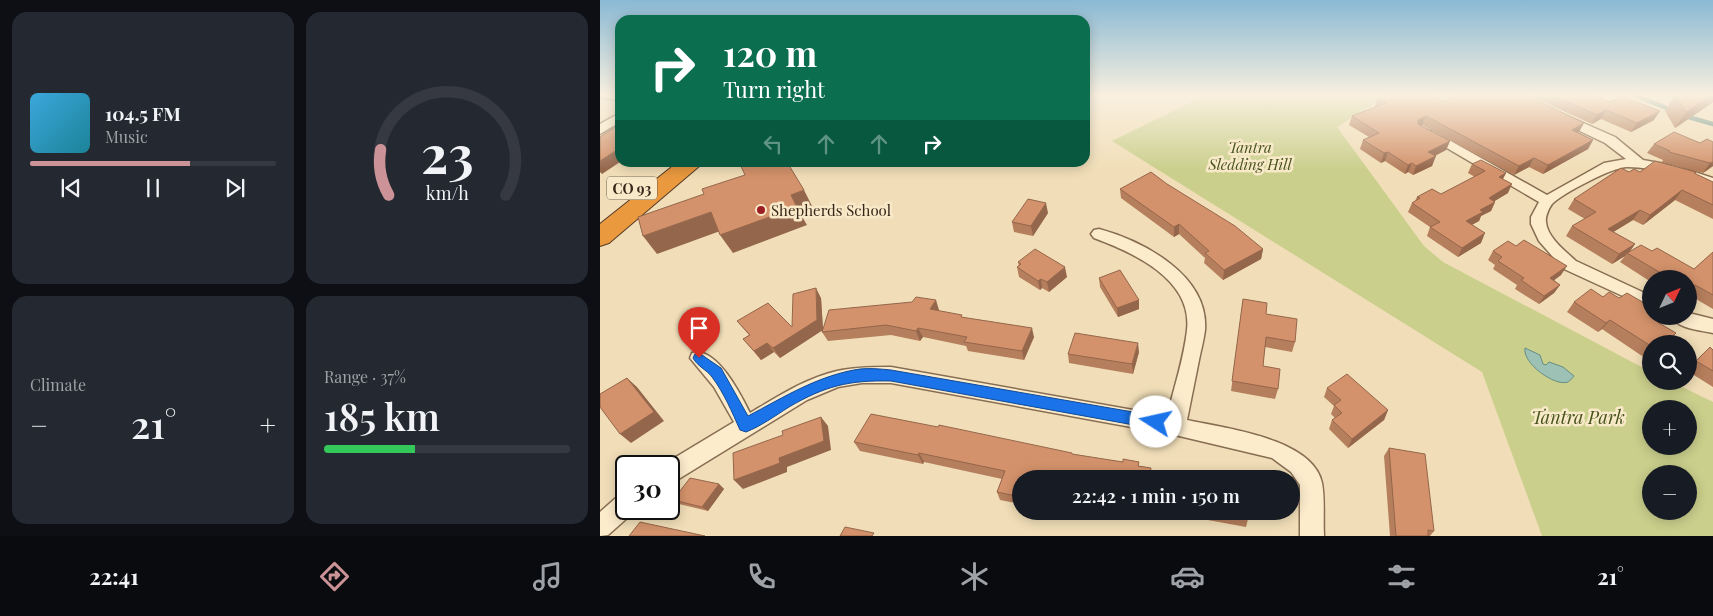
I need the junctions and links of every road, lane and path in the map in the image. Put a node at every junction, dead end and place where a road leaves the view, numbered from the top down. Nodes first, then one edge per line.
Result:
1 (615, 120) edge
2 (1569, 120) edge
3 (600, 130) edge
4 (1422, 131) edge
5 (1640, 164) junction
6 (659, 167) edge
7 (687, 167) edge
8 (1713, 183) edge
9 (1547, 201) junction
10 (600, 213) edge
11 (1099, 234) dead end
12 (600, 237) edge
13 (1642, 299) edge
14 (1698, 323) edge
15 (1713, 326) edge
16 (699, 358) dead end
17 (746, 425) junction
18 (1175, 426) junction
19 (680, 466) edge
20 (615, 514) edge
21 (600, 527) edge
22 (1312, 536) edge

1 - 3 street
2 - 5 street
4 - 9 street
5 - 8 street
5 - 9 street
6 - 10 highway, CO 93
7 - 12 highway, CO 93
9 - 13 street
11 - 18 street
14 - 15 street
16 - 17 street
17 - 18 street
17 - 19 street
18 - 22 street
20 - 21 street

